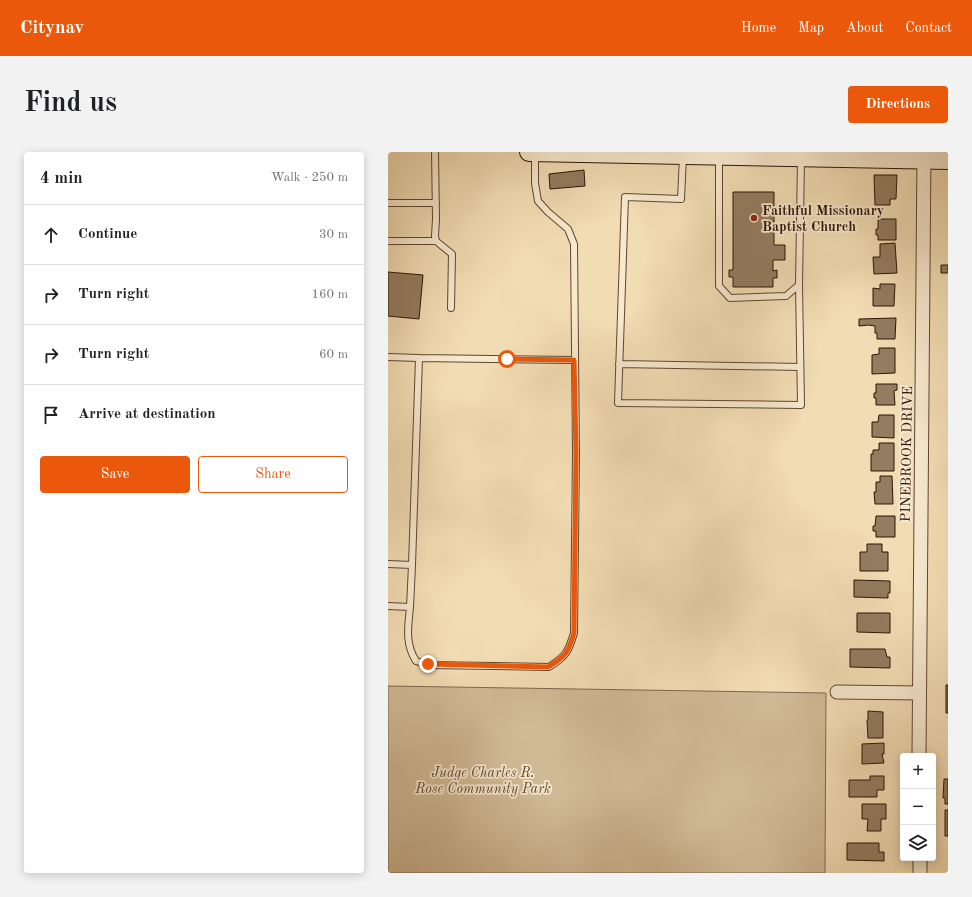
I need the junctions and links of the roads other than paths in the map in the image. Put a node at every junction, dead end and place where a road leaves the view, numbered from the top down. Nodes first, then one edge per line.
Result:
1 (435, 152) edge
2 (529, 152) edge
3 (535, 152) edge
4 (719, 154) edge
5 (683, 155) junction
6 (829, 155) edge
7 (924, 156) edge
8 (800, 157) junction
9 (948, 160) edge
10 (388, 203) edge
11 (436, 203) junction
12 (388, 241) edge
13 (436, 241) junction
14 (799, 285) junction
15 (451, 308) dead end
16 (388, 357) edge
17 (419, 358) junction
18 (574, 360) junction
19 (619, 364) junction
20 (800, 367) junction
21 (388, 564) edge
22 (412, 565) junction
23 (388, 606) edge
24 (410, 607) junction
25 (837, 692) dead end
26 (919, 693) junction
27 (919, 753) edge
28 (920, 861) edge
29 (920, 873) edge

1 - 11 lane
2 - 3 main road
3 - 5 main road
3 - 18 lane
4 - 5 main road
4 - 8 main road
4 - 14 lane
5 - 19 lane
6 - 7 main road
6 - 8 main road
7 - 9 main road
7 - 26 street, PINEBROOK DRIVE
8 - 14 lane
10 - 11 lane
11 - 13 lane
12 - 13 lane
13 - 15 lane
14 - 20 lane
16 - 17 lane
17 - 18 lane
17 - 22 lane
18 - 24 lane
19 - 20 lane
19 - 20 lane
21 - 22 lane
22 - 24 lane
23 - 24 lane
25 - 26 street
26 - 27 street, PINEBROOK DRIVE
28 - 29 street

